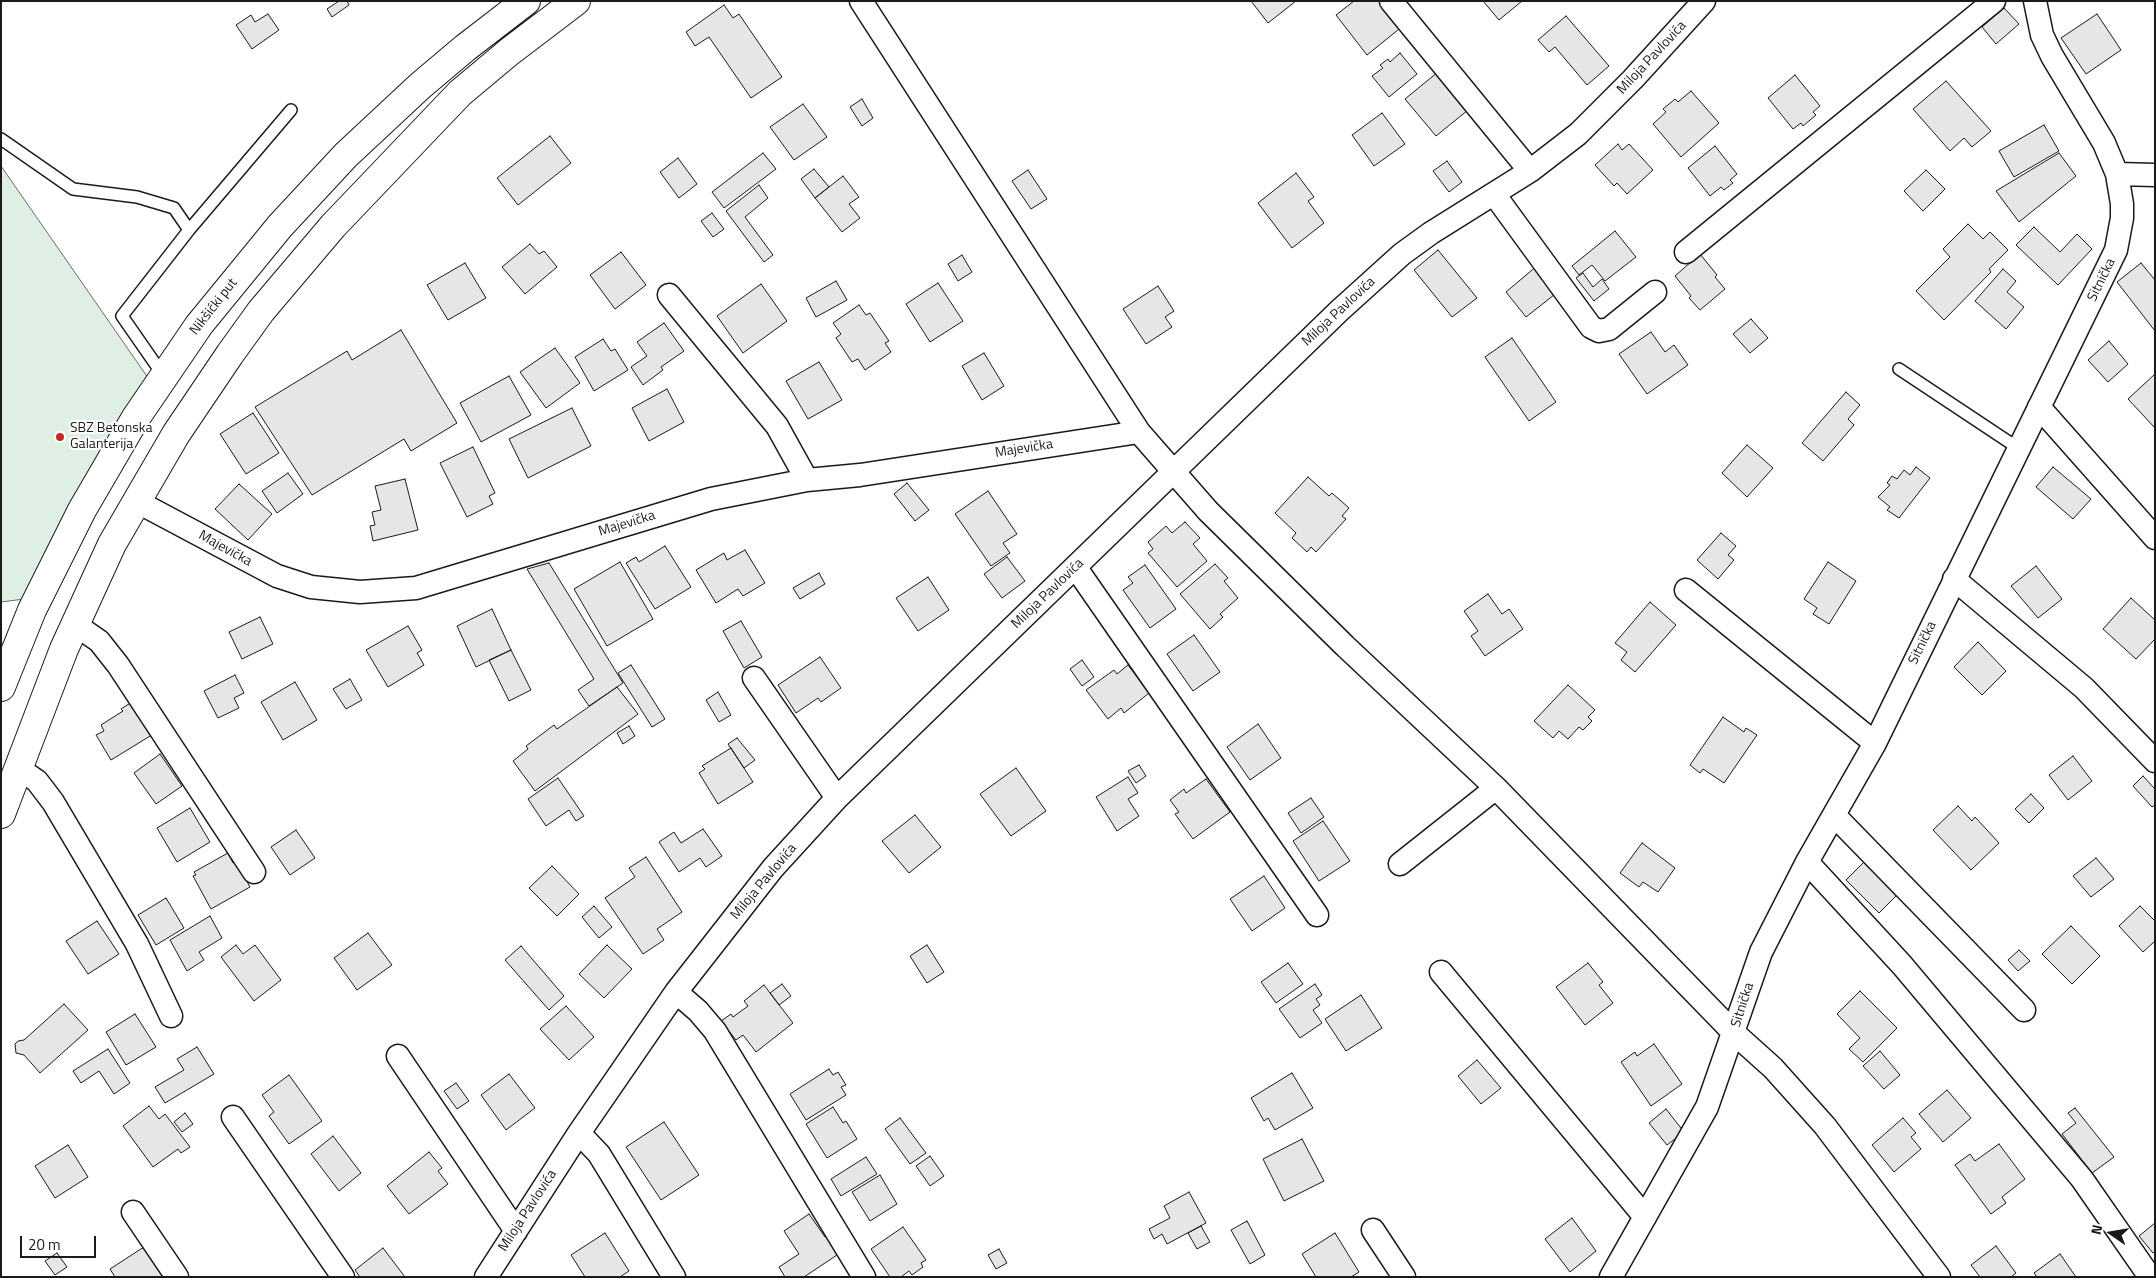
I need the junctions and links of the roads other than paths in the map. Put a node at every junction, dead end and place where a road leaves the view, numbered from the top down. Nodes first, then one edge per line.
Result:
1 (526, 1) edge
2 (576, 1) edge
3 (861, 1) edge
4 (1391, 1) edge
5 (1704, 1) edge
6 (1994, 1) edge
7 (2035, 1) edge
8 (291, 110) dead end
9 (1, 139) edge
10 (1530, 172) junction
11 (2117, 174) junction
12 (2151, 179) edge
13 (1494, 194) junction
14 (189, 230) junction
15 (1686, 252) dead end
16 (1655, 292) dead end
17 (669, 296) dead end
18 (1900, 369) dead end
19 (164, 375) junction
20 (2039, 407) junction
21 (1139, 432) junction
22 (2018, 448) junction
23 (1174, 471) junction
24 (807, 480) junction
25 (136, 501) junction
26 (2155, 538) edge
27 (1076, 568) junction
28 (1954, 579) junction
29 (1686, 590) dead end
30 (75, 627) junction
31 (10, 640) edge
32 (754, 678) dead end
33 (1, 687) edge
34 (1875, 743) junction
35 (2155, 761) edge
36 (18, 768) junction
37 (1496, 788) junction
38 (837, 798) junction
39 (1, 814) edge
40 (1834, 815) junction
41 (1807, 862) junction
42 (1400, 864) dead end
43 (254, 872) dead end
44 (1317, 915) dead end
45 (1441, 972) dead end
46 (676, 992) junction
47 (2024, 1010) dead end
48 (171, 1016) dead end
49 (1734, 1033) junction
50 (398, 1056) dead end
51 (233, 1117) dead end
52 (579, 1133) junction
53 (133, 1212) dead end
54 (1645, 1217) junction
55 (1373, 1230) dead end
56 (516, 1231) junction
57 (177, 1277) edge
58 (343, 1277) edge
59 (486, 1277) edge
60 (674, 1277) edge
61 (864, 1277) edge
62 (1404, 1277) edge
63 (1611, 1277) edge
64 (1939, 1277) edge
65 (2150, 1277) edge

1 - 19 main road, Nikšićki put
2 - 25 main road
3 - 21 street
4 - 10 street
5 - 10 street, Miloja Pavlovića
6 - 15 street
7 - 11 street, Sitnička
8 - 14 lane
9 - 14 lane
10 - 13 street, Miloja Pavlovića
11 - 12 street
11 - 20 street, Sitnička
13 - 16 street
13 - 23 street, Miloja Pavlovića
14 - 19 lane
17 - 24 street
18 - 22 lane
19 - 31 main road, Nikšićki put
20 - 22 street, Sitnička
20 - 26 street
21 - 23 street
21 - 24 street, Majevička
22 - 28 street, Sitnička
23 - 27 street, Miloja Pavlovića
23 - 37 street
24 - 25 street, Majevička
25 - 30 main road
27 - 38 street, Miloja Pavlovića
27 - 44 street
28 - 34 street, Sitnička
28 - 35 street
29 - 34 street
30 - 36 main road
30 - 43 street
31 - 33 main road, Nikšićki put
32 - 38 street
34 - 40 street, Sitnička
36 - 39 main road
36 - 48 street
37 - 42 street
37 - 49 street
38 - 46 street, Miloja Pavlovića
40 - 41 street, Sitnička
40 - 47 street
41 - 49 street, Sitnička
41 - 65 street
45 - 54 street
46 - 52 street, Miloja Pavlovića
46 - 61 street
49 - 54 street, Sitnička
49 - 64 street
50 - 56 street
51 - 58 street
52 - 56 street, Miloja Pavlovića
52 - 60 street
53 - 57 street
54 - 63 street, Sitnička
55 - 62 street
56 - 59 street, Miloja Pavlovića

